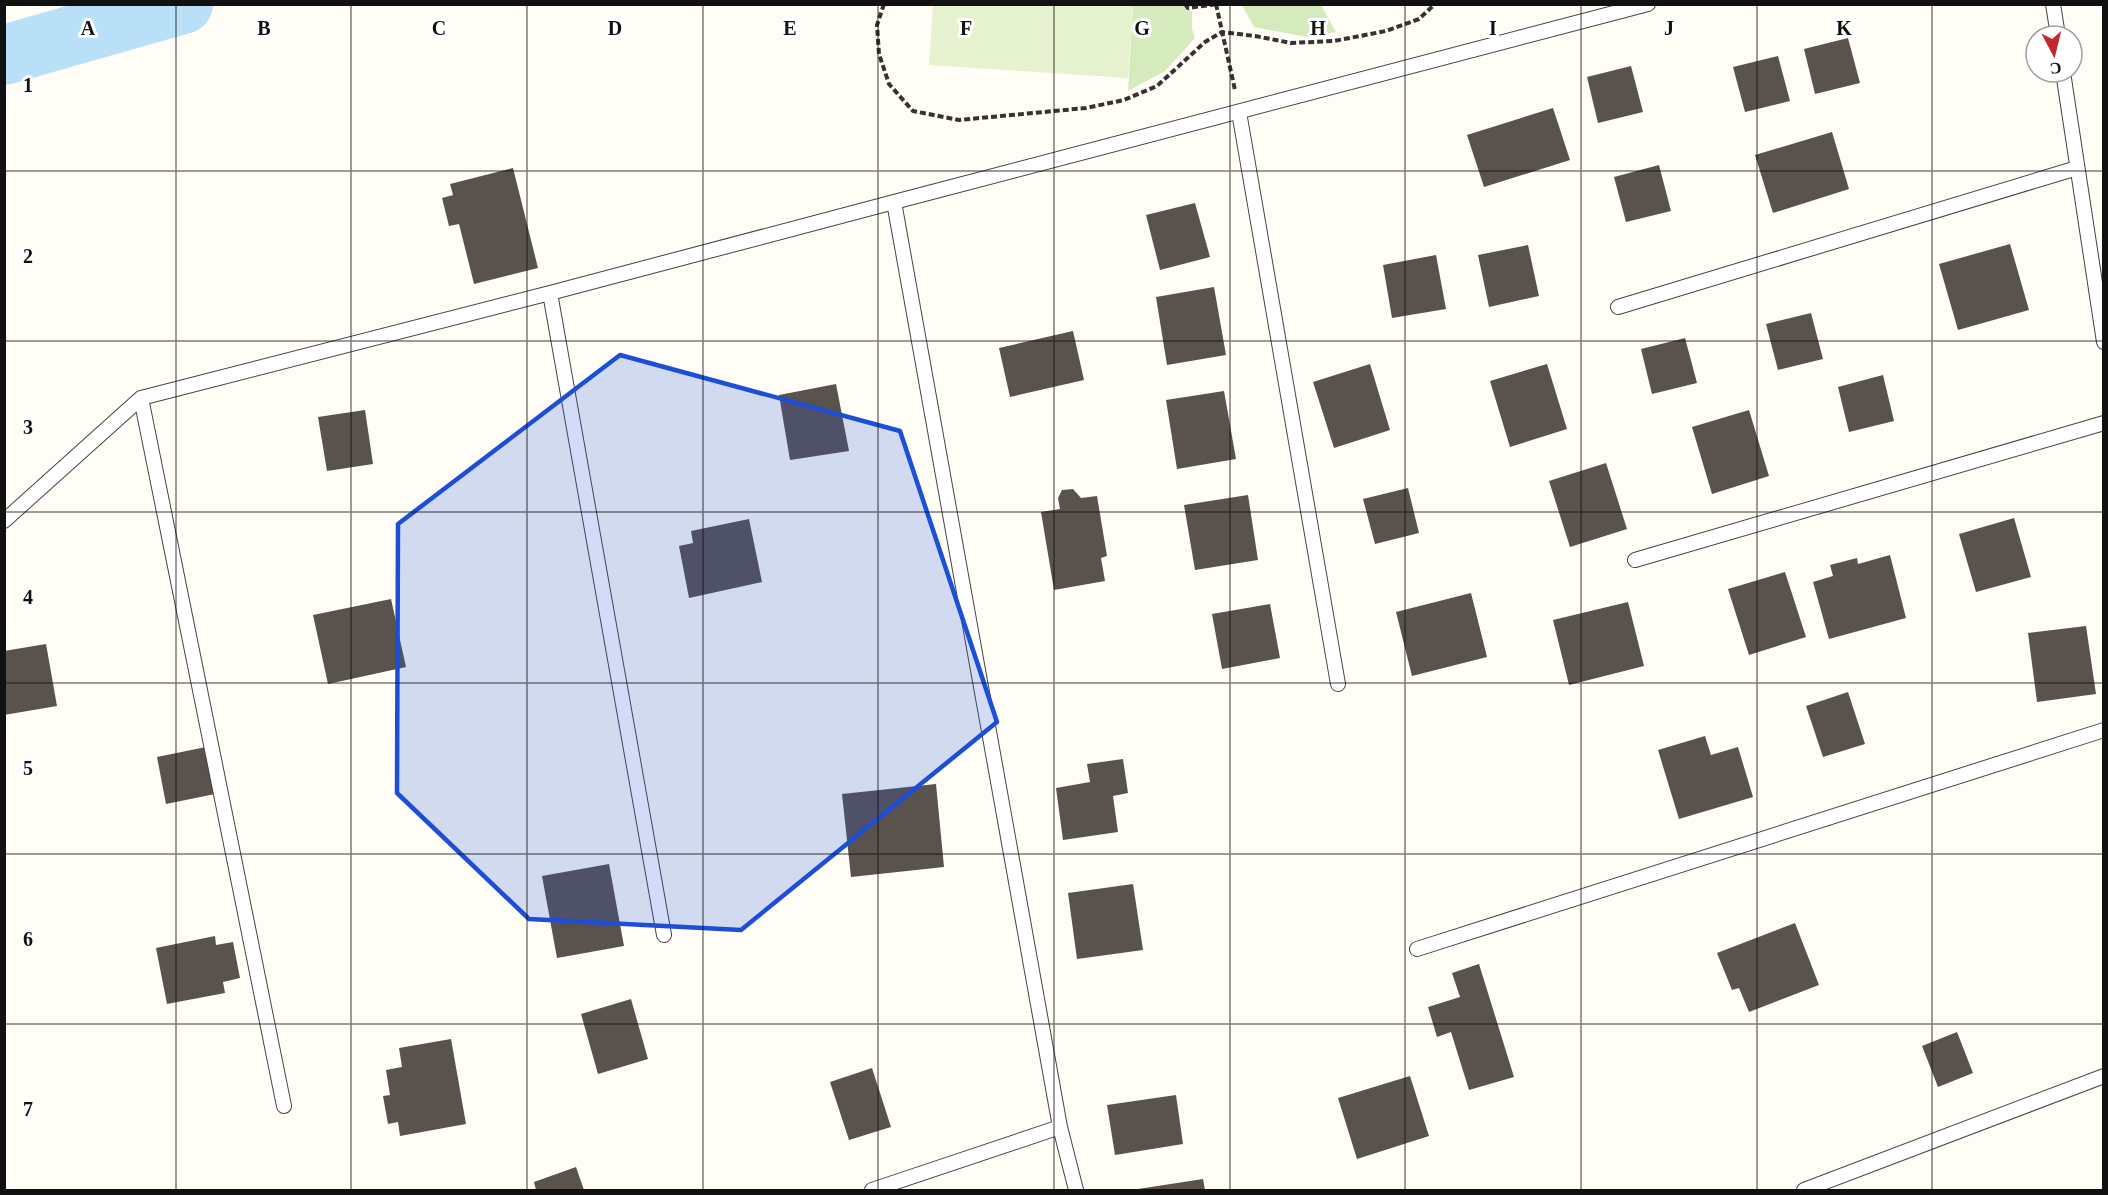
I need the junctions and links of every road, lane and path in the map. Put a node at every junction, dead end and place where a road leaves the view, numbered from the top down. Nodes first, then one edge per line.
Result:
1 (884, 4) edge
2 (1185, 4) edge
3 (1436, 4) edge
4 (1648, 4) edge
5 (2053, 4) edge
6 (1217, 5) edge
7 (2056, 24) edge
8 (1222, 32) junction
9 (2065, 84) edge
10 (1239, 112) junction
11 (2077, 168) junction
12 (894, 202) junction
13 (550, 293) junction
14 (1618, 307) dead end
15 (2103, 342) edge
16 (141, 398) junction
17 (2103, 423) edge
18 (4, 521) edge
19 (1635, 560) dead end
20 (1338, 684) dead end
21 (2103, 730) edge
22 (664, 934) dead end
23 (1417, 949) dead end
24 (2103, 1076) edge
25 (284, 1106) dead end
26 (1060, 1127) junction
27 (872, 1191) edge
28 (1076, 1191) edge
29 (1804, 1191) edge

1 - 8 path
2 - 6 path
3 - 8 path
4 - 10 lane
5 - 7 lane
6 - 8 path
8 - 10 path
9 - 11 lane
10 - 12 lane
10 - 20 lane
11 - 14 lane
11 - 15 lane
12 - 13 lane
12 - 26 lane
13 - 16 lane
13 - 22 lane
16 - 18 lane
16 - 25 lane
17 - 19 lane
21 - 23 lane
24 - 29 lane
26 - 27 lane
26 - 28 lane

